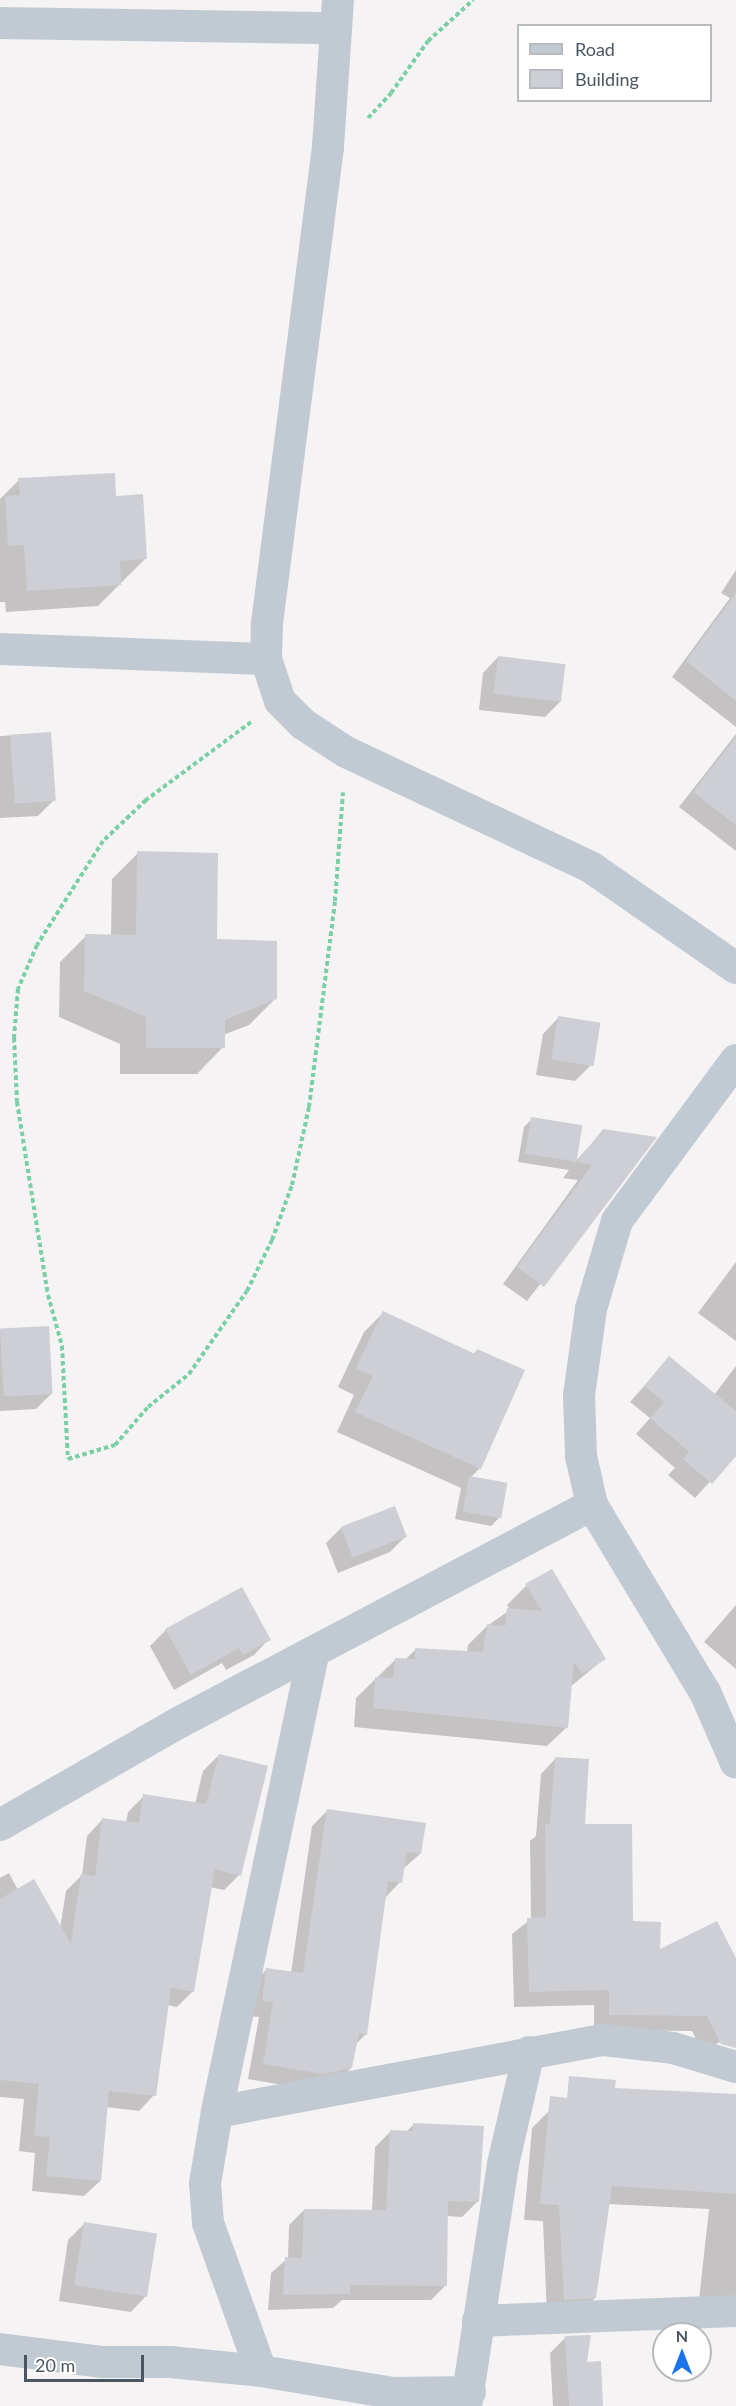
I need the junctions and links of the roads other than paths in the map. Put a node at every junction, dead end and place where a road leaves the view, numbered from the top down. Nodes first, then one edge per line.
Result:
1 (337, 14) edge
2 (0, 23) edge
3 (0, 649) edge
4 (266, 659) junction
5 (736, 968) edge
6 (736, 1060) edge
7 (592, 1505) junction
8 (313, 1655) junction
9 (736, 1763) edge
10 (0, 1825) edge
11 (529, 2052) junction
12 (736, 2067) edge
13 (217, 2112) junction
14 (736, 2311) edge
15 (478, 2321) junction
16 (0, 2349) edge
17 (261, 2371) junction
18 (468, 2399) edge

1 - 2 street
1 - 4 street
3 - 4 street
4 - 5 street
6 - 7 street
7 - 8 street
7 - 9 street
8 - 10 street
8 - 13 street
11 - 12 street
11 - 13 street
11 - 15 street
13 - 17 street
14 - 15 street
15 - 18 street
16 - 17 street
17 - 18 street

